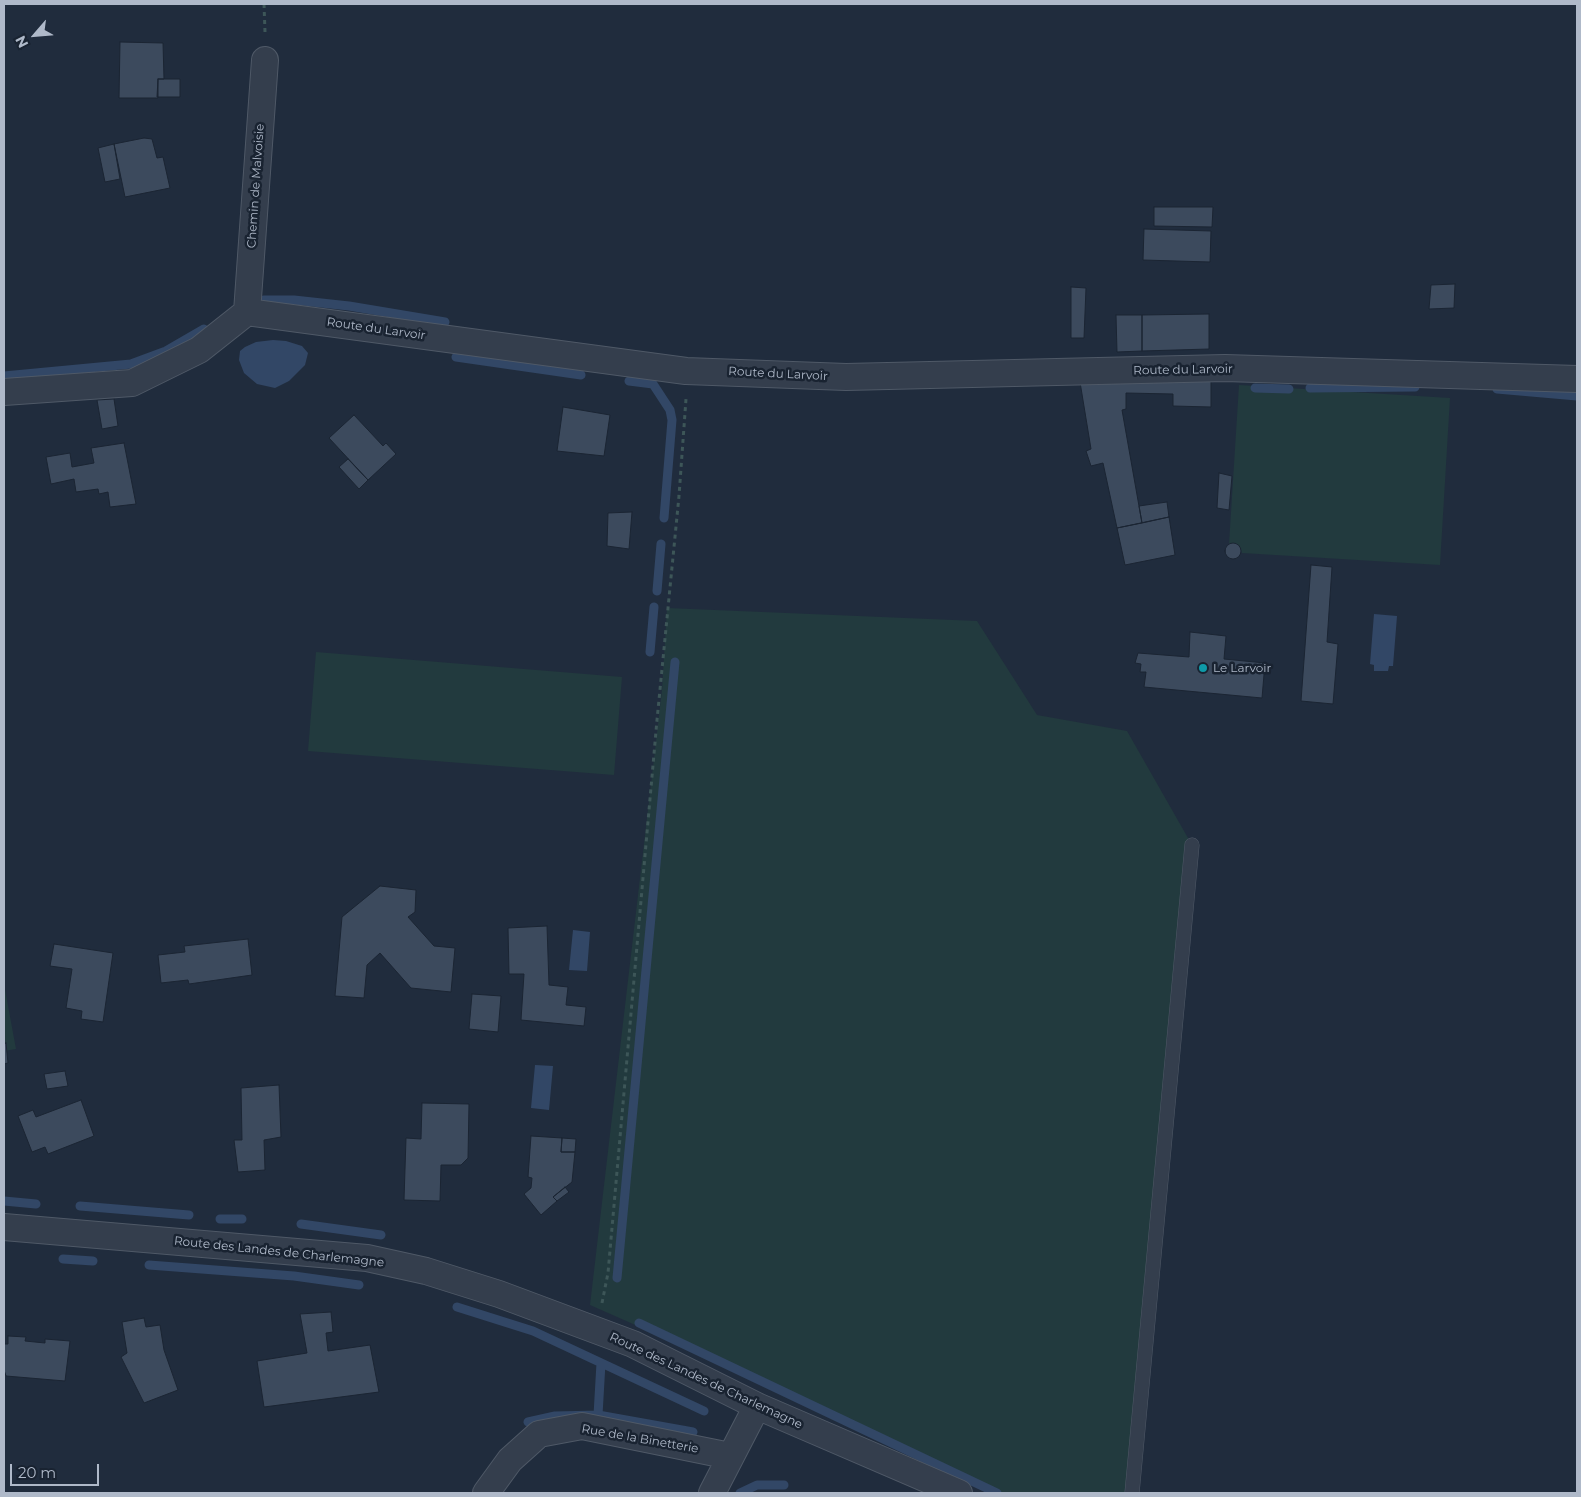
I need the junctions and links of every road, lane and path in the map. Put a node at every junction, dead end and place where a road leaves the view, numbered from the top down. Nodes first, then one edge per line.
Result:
1 (266, 60) dead end
2 (247, 312) junction
3 (686, 371) junction
4 (1577, 380) edge
5 (4, 392) edge
6 (1192, 845) dead end
7 (4, 1227) edge
8 (589, 1327) junction
9 (757, 1406) junction
10 (730, 1456) junction
11 (486, 1493) edge
12 (712, 1493) edge
13 (959, 1493) edge
14 (1132, 1493) edge

1 - 2 street, Chemin de Malvoisie
2 - 3 street, Route du Larvoir
2 - 5 street
3 - 4 street, Route du Larvoir
3 - 8 path
6 - 14 lane
7 - 8 street, Route des Landes de Charlemagne
8 - 9 street, Route des Landes de Charlemagne
9 - 10 street
9 - 13 street, Route des Landes de Charlemagne
10 - 11 street, Rue de la Binetterie
10 - 12 street

